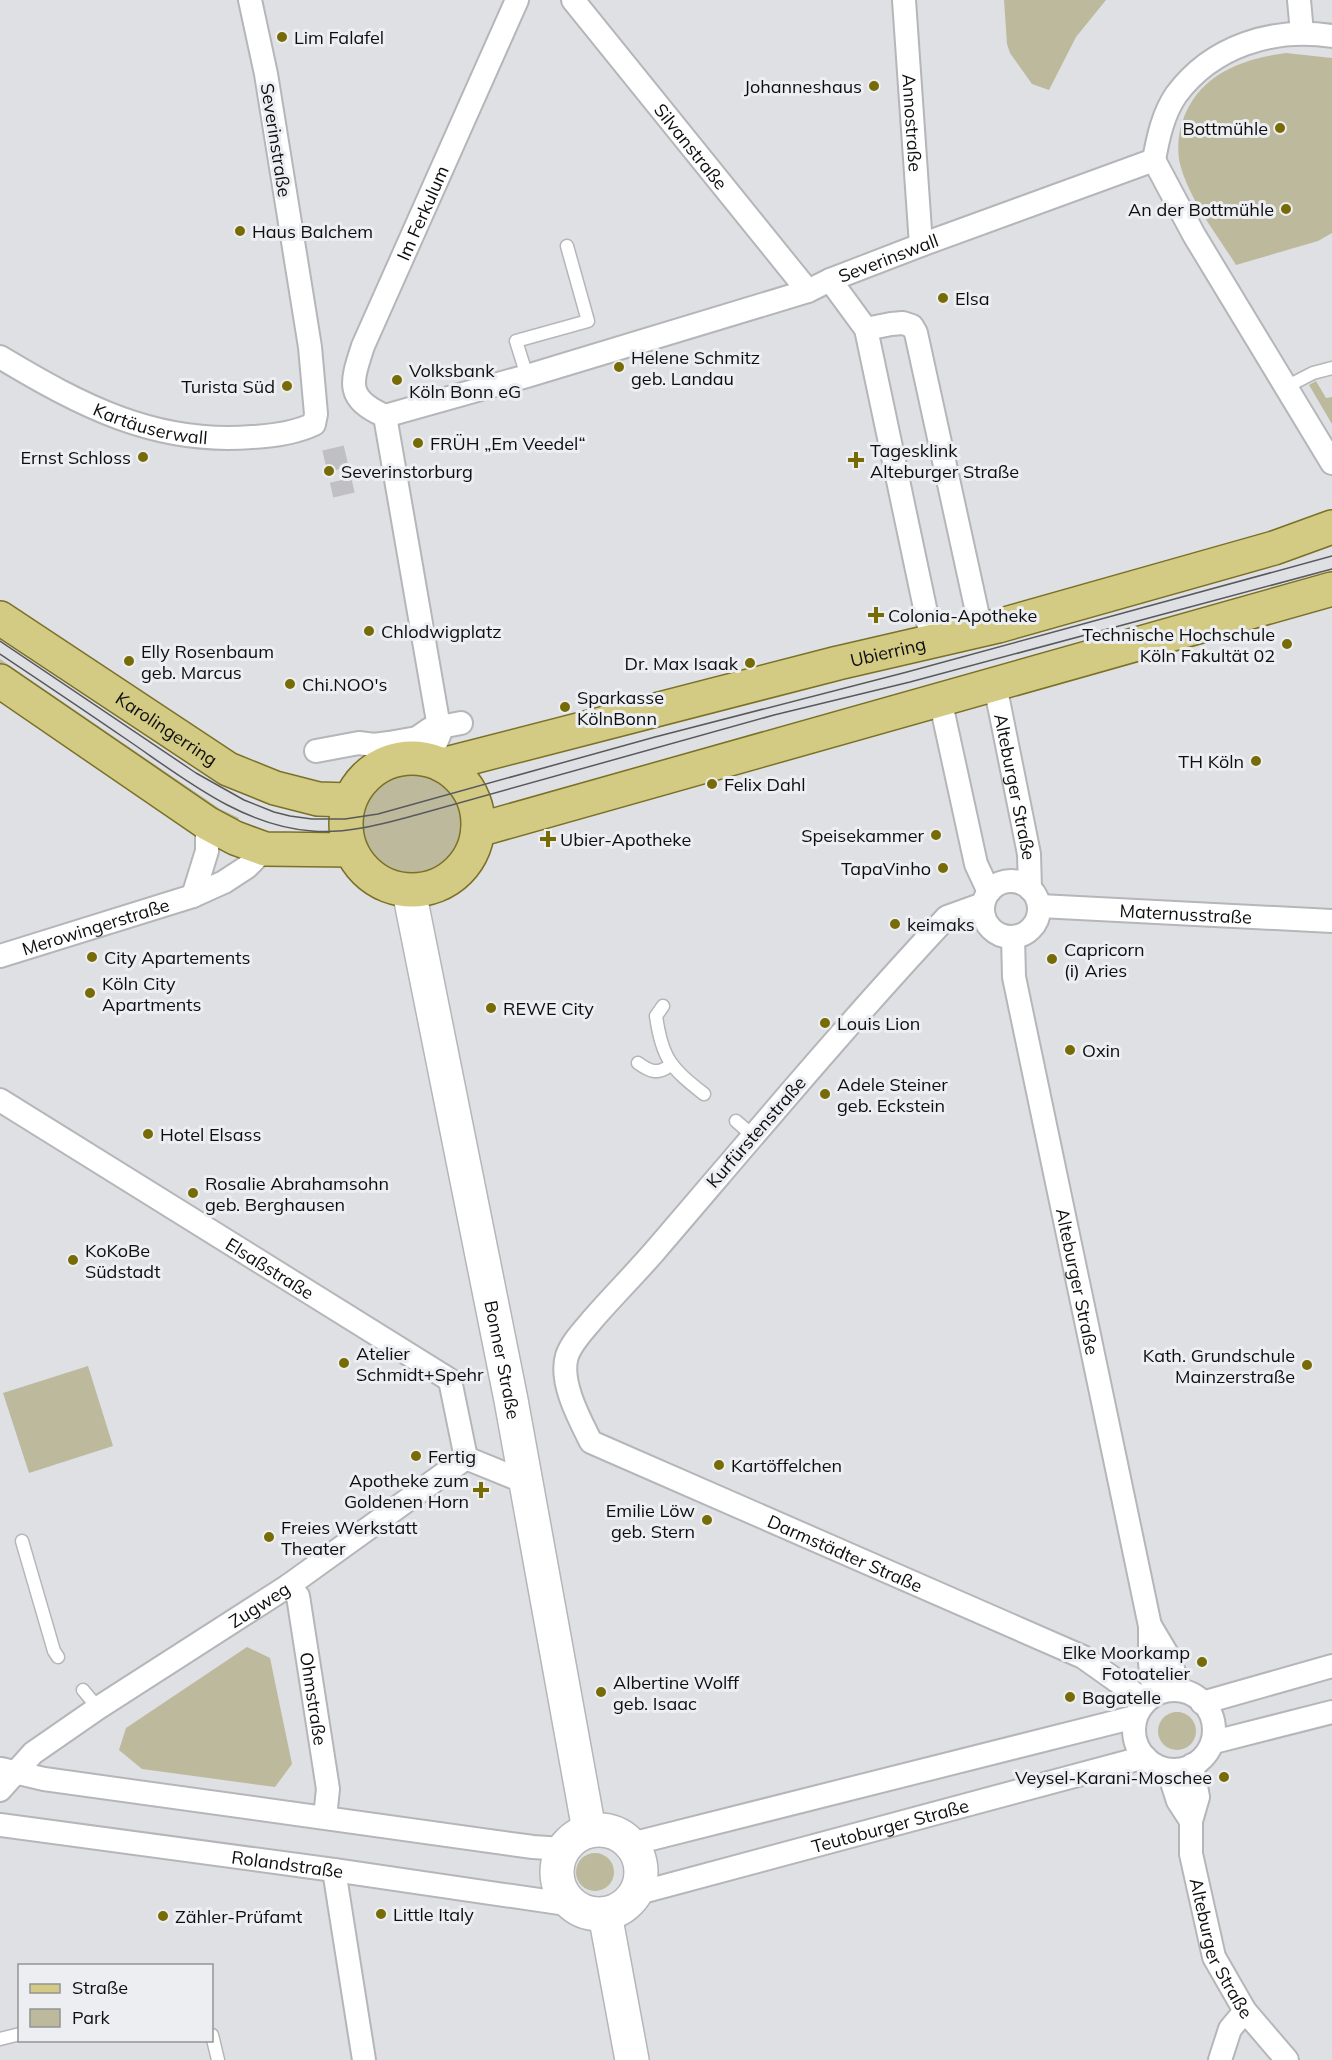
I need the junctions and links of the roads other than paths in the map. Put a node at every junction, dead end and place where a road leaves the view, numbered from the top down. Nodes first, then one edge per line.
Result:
1 (250, 0) edge
2 (517, 0) edge
3 (573, 0) edge
4 (904, 0) edge
5 (1299, 0) edge
6 (1302, 33) junction
7 (1332, 36) edge
8 (1154, 160) junction
9 (921, 245) junction
10 (567, 246) dead end
11 (831, 280) junction
12 (808, 291) junction
13 (866, 329) junction
14 (0, 357) edge
15 (1332, 368) edge
16 (527, 376) junction
17 (1286, 387) junction
18 (385, 417) junction
19 (314, 424) joint
20 (1332, 463) edge
21 (1332, 527) edge
22 (1332, 589) edge
23 (0, 618) edge
24 (981, 630) junction
25 (932, 642) junction
26 (0, 681) edge
27 (995, 685) junction
28 (940, 699) junction
29 (450, 725) junction
30 (316, 751) dead end
31 (435, 763) junction
32 (350, 800) junction
33 (207, 823) junction
34 (478, 830) junction
35 (265, 849) junction
36 (350, 850) junction
37 (409, 891) junction
38 (193, 896) junction
39 (986, 898) junction
40 (1035, 898) junction
41 (1332, 921) edge
42 (1013, 937) junction
43 (0, 956) edge
44 (663, 1006) dead end
45 (638, 1063) dead end
46 (669, 1066) dead end
47 (704, 1094) dead end
48 (0, 1100) edge
49 (569, 1389) joint
50 (466, 1458) junction
51 (525, 1482) junction
52 (22, 1541) dead end
53 (288, 1586) junction
54 (1150, 1626) junction
55 (58, 1657) dead end
56 (1332, 1666) edge
57 (1179, 1689) junction
58 (83, 1690) dead end
59 (1202, 1703) junction
60 (1145, 1704) junction
61 (98, 1708) junction
62 (1332, 1712) edge
63 (1214, 1742) junction
64 (1144, 1757) junction
65 (1192, 1765) junction
66 (1167, 1770) junction
67 (4, 1777) edge
68 (326, 1817) junction
69 (1191, 1821) junction
70 (0, 1825) edge
71 (590, 1830) junction
72 (632, 1844) junction
73 (563, 1849) junction
74 (334, 1870) junction
75 (635, 1894) junction
76 (573, 1905) junction
77 (605, 1914) junction
78 (1245, 2011) junction
79 (18, 2034) edge
80 (0, 2039) edge
81 (213, 2039) edge
82 (218, 2060) edge
83 (364, 2060) edge
84 (632, 2060) edge
85 (1220, 2060) edge
86 (1287, 2060) edge

1 - 19 street, Severinstraße
2 - 18 street, Im Ferkulum
3 - 12 street, Silvanstraße
4 - 9 street, Annostraße
5 - 6 street
6 - 7 street
6 - 8 street
8 - 9 street, Severinswall
8 - 17 street
9 - 11 street, Severinswall
10 - 16 lane
11 - 12 street, Severinswall
11 - 13 street
12 - 16 street, Severinswall
13 - 24 street
13 - 25 street
14 - 19 street, Kartäuserwall
15 - 17 lane
16 - 18 street, Severinswall
17 - 20 street
18 - 29 street
21 - 24 main road, Ubierring
22 - 27 main road
23 - 32 main road, Karolingerring
24 - 25 main road, Ubierring
25 - 31 main road, Ubierring
26 - 33 main road
27 - 28 main road
27 - 40 street, Alteburger Straße
28 - 34 main road
28 - 39 street
29 - 30 street
29 - 31 street
31 - 32 main road
31 - 34 main road
32 - 36 main road
33 - 35 main road
33 - 38 street, Merowingerstraße
34 - 37 main road
35 - 36 main road
35 - 38 street, Merowingerstraße
36 - 37 main road
37 - 51 main road, Bonner Straße
38 - 43 street, Merowingerstraße
39 - 40 street, Alteburger Straße
39 - 42 street
39 - 49 street, Kurfürstenstraße
40 - 41 street, Maternusstraße
40 - 42 street, Alteburger Straße
42 - 54 street, Alteburger Straße
44 - 47 lane
45 - 46 lane
48 - 50 street, Elsaßstraße
49 - 60 street, Darmstädter Straße
50 - 51 street
50 - 53 street, Zugweg
51 - 71 main road, Bonner Straße
52 - 55 lane
53 - 61 street, Zugweg
53 - 68 street, Ohmstraße
54 - 57 street, Alteburger Straße
54 - 60 street, Alteburger Straße
56 - 59 street
57 - 59 street
57 - 60 street
58 - 61 lane
59 - 63 street
60 - 64 street, Alteburger Straße
60 - 72 street
61 - 67 street, Zugweg
62 - 63 street
63 - 65 street
64 - 66 street
64 - 75 street, Teutoburger Straße
65 - 66 street
65 - 69 street, Alteburger Straße
66 - 69 street
67 - 68 street
68 - 73 street
69 - 78 street, Alteburger Straße
70 - 74 street, Rolandstraße
71 - 72 main road
71 - 73 main road
72 - 75 main road
73 - 76 main road
74 - 76 street, Rolandstraße
74 - 83 street
75 - 77 main road
76 - 77 main road
77 - 84 main road
78 - 85 street
78 - 86 street, Alteburger Straße
79 - 80 lane
81 - 82 lane

